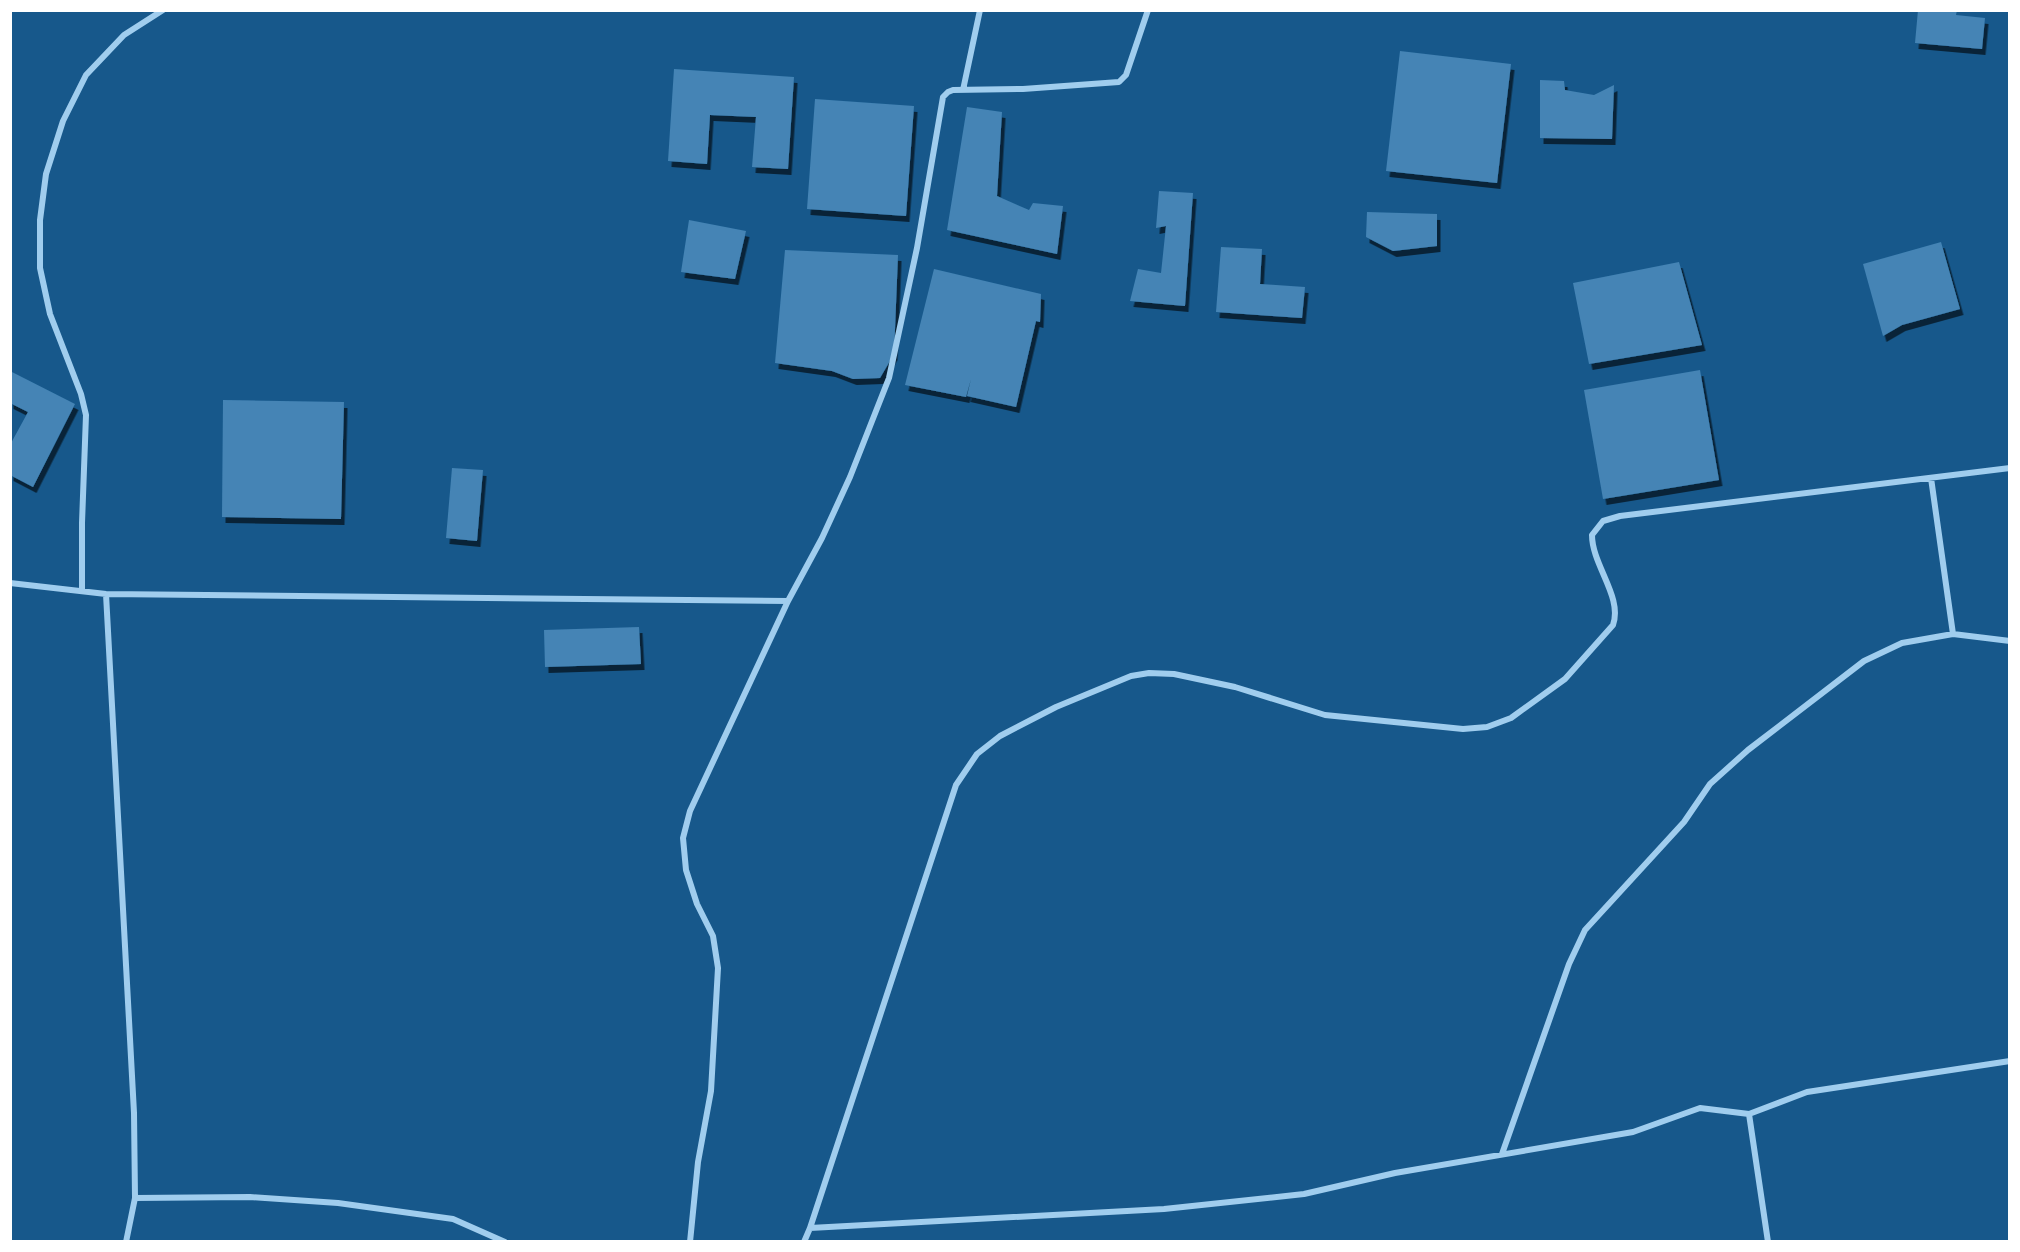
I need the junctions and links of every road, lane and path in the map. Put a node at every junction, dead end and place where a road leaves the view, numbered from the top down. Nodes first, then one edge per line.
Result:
1 (164, 10) edge
2 (980, 10) edge
3 (1148, 10) edge
4 (963, 90) junction
5 (2010, 468) edge
6 (1931, 478) junction
7 (10, 584) edge
8 (82, 591) junction
9 (106, 594) junction
10 (788, 601) junction
11 (1953, 634) junction
12 (2010, 641) edge
13 (2010, 1061) edge
14 (1749, 1114) junction
15 (1502, 1154) junction
16 (135, 1198) junction
17 (810, 1228) junction
18 (126, 1242) edge
19 (505, 1242) edge
20 (690, 1242) edge
21 (804, 1242) edge
22 (1768, 1242) edge

1 - 8 street
2 - 4 street
3 - 4 street
4 - 10 street
5 - 6 street
6 - 11 street
6 - 17 street
7 - 8 street
8 - 9 street
9 - 10 street
9 - 16 street
10 - 20 street
11 - 12 street
11 - 15 street
13 - 14 street
14 - 15 street
14 - 22 street
15 - 17 street
16 - 18 street
16 - 19 street
17 - 21 street

